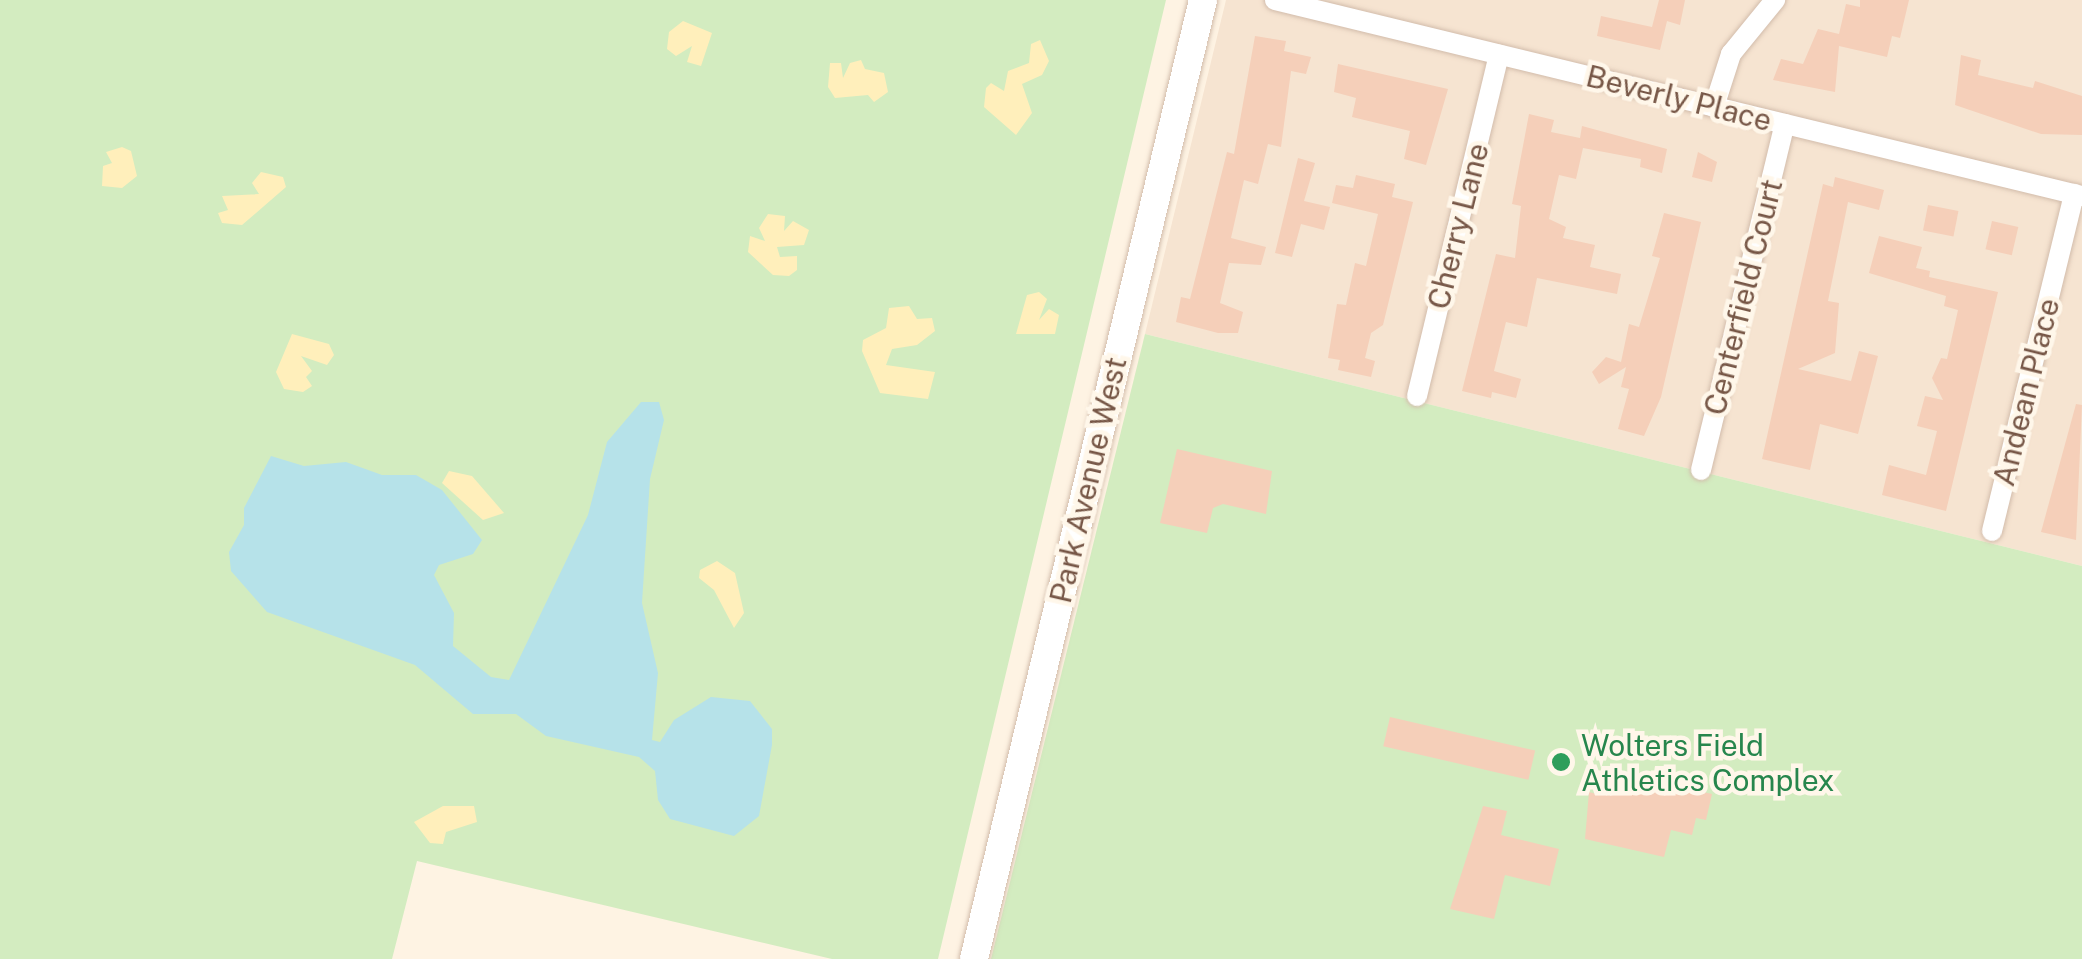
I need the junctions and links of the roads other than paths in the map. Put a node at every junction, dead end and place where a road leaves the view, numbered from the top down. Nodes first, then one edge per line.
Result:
1 (1203, 0) edge
2 (1275, 0) edge
3 (1775, 0) edge
4 (1500, 55) junction
5 (1714, 107) junction
6 (1785, 124) junction
7 (2078, 195) edge
8 (1418, 396) dead end
9 (1701, 470) dead end
10 (1992, 531) dead end
11 (974, 959) edge

1 - 11 street, Park Avenue West
2 - 4 street, Beverly Place
3 - 5 street
4 - 5 street, Beverly Place
4 - 8 street, Cherry Lane
5 - 6 street, Beverly Place
6 - 7 street, Beverly Place
6 - 9 street, Centerfield Court
7 - 10 street, Andean Place

